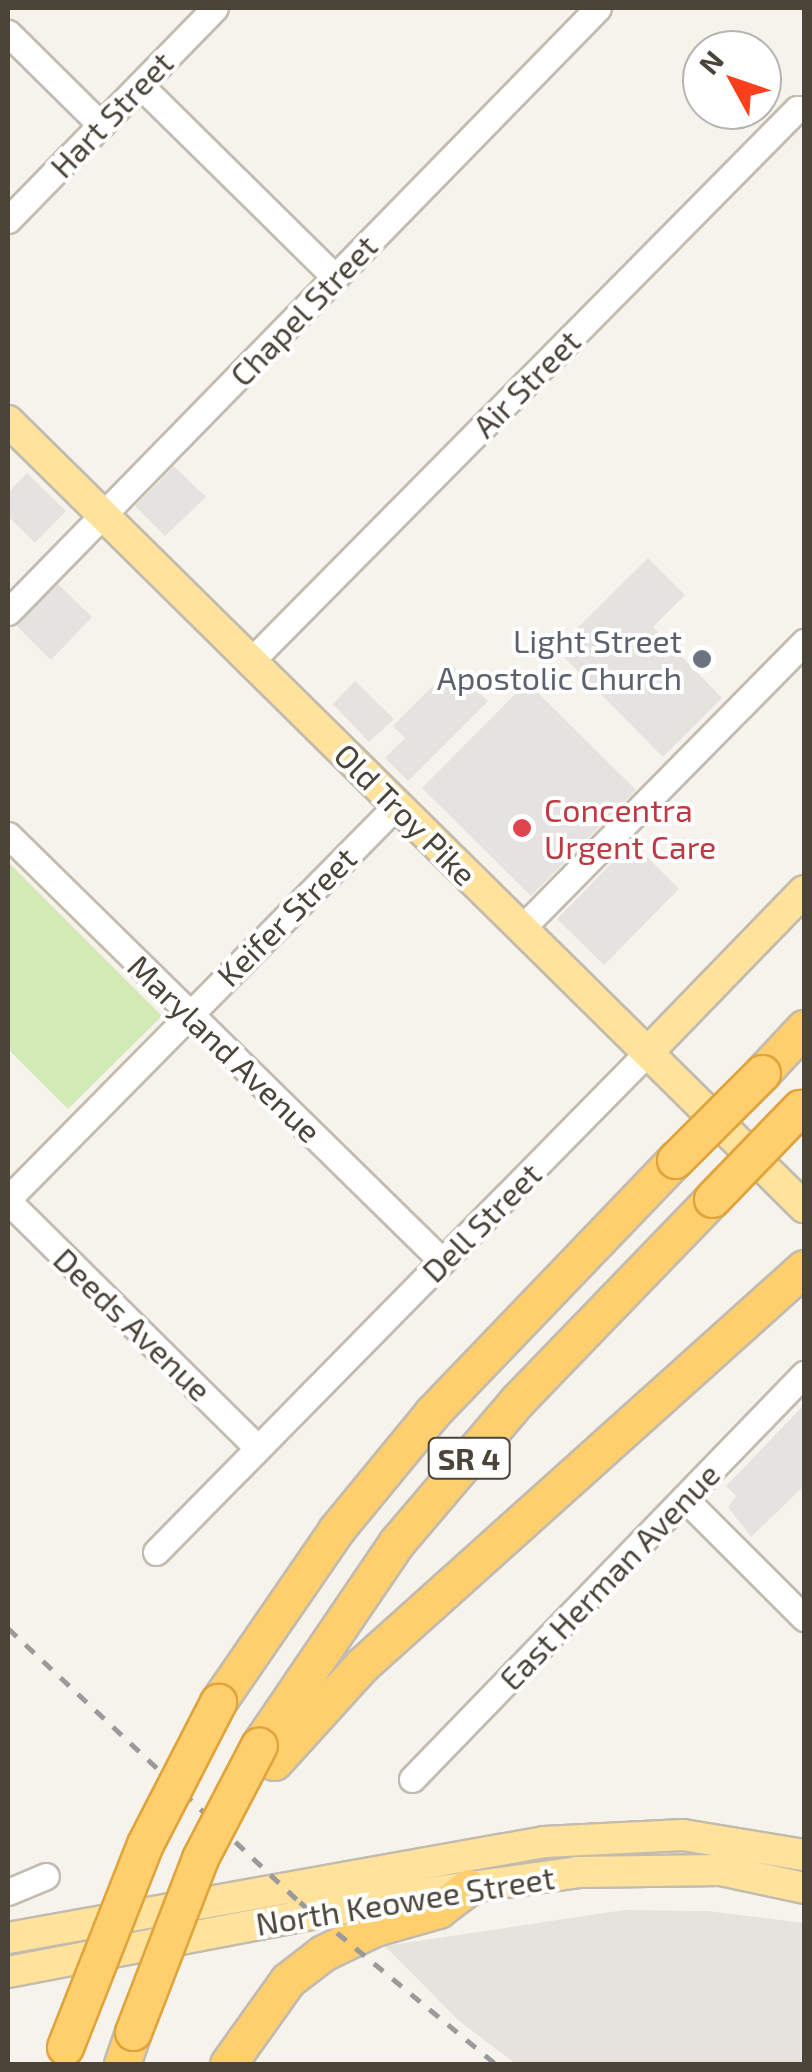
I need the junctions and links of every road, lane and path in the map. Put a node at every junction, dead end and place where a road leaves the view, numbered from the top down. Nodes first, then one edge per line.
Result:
1 (215, 8) edge
2 (598, 8) edge
3 (8, 33) edge
4 (140, 85) junction
5 (804, 109) edge
6 (101, 125) junction
7 (8, 220) edge
8 (335, 277) junction
9 (8, 421) edge
10 (102, 515) junction
11 (8, 612) edge
12 (804, 642) edge
13 (251, 661) junction
14 (396, 805) junction
15 (8, 835) edge
16 (804, 891) edge
17 (522, 928) junction
18 (189, 1013) junction
19 (804, 1028) edge
20 (648, 1052) junction
21 (802, 1106) edge
22 (8, 1200) edge
23 (804, 1207) edge
24 (442, 1262) junction
25 (804, 1268) edge
26 (804, 1283) edge
27 (770, 1300) junction
28 (804, 1374) edge
29 (258, 1448) junction
30 (684, 1498) junction
31 (156, 1552) dead end
32 (804, 1618) edge
33 (266, 1754) junction
34 (412, 1779) dead end
35 (804, 1855) edge
36 (46, 1876) dead end
37 (468, 1887) junction
38 (804, 1888) edge
39 (8, 1892) edge
40 (8, 1938) edge
41 (8, 1972) edge
42 (128, 2048) edge
43 (62, 2056) edge
44 (228, 2064) edge

1 - 4 street, Hart Street
2 - 8 street, Chapel Street
3 - 6 street
4 - 6 street, Hart Street
4 - 8 street
5 - 13 street, Air Street
6 - 7 street, Hart Street
8 - 10 street, Chapel Street
9 - 10 main road, Old Troy Pike
10 - 11 street, Chapel Street
10 - 13 main road, Old Troy Pike
12 - 17 street
13 - 14 main road, Old Troy Pike
14 - 17 main road, Old Troy Pike
14 - 18 street, Keifer Street
15 - 18 street, Maryland Avenue
16 - 20 main road, Dell Street
17 - 20 main road, Old Troy Pike
18 - 22 street, Keifer Street
18 - 24 street, Maryland Avenue
19 - 43 highway, SR 4, bridge
20 - 23 main road, Old Troy Pike
20 - 24 street, Dell Street
21 - 33 highway, SR 4, bridge
22 - 29 street, Deeds Avenue
24 - 29 street, Dell Street
25 - 27 highway
26 - 27 highway
27 - 33 highway
28 - 30 street, East Herman Avenue
29 - 31 street, Dell Street
30 - 32 street
30 - 34 street, East Herman Avenue
33 - 42 highway, bridge
35 - 40 main road, North Keowee Street
36 - 39 street
37 - 38 main road, North Keowee Street
37 - 41 main road, North Keowee Street
37 - 44 highway

